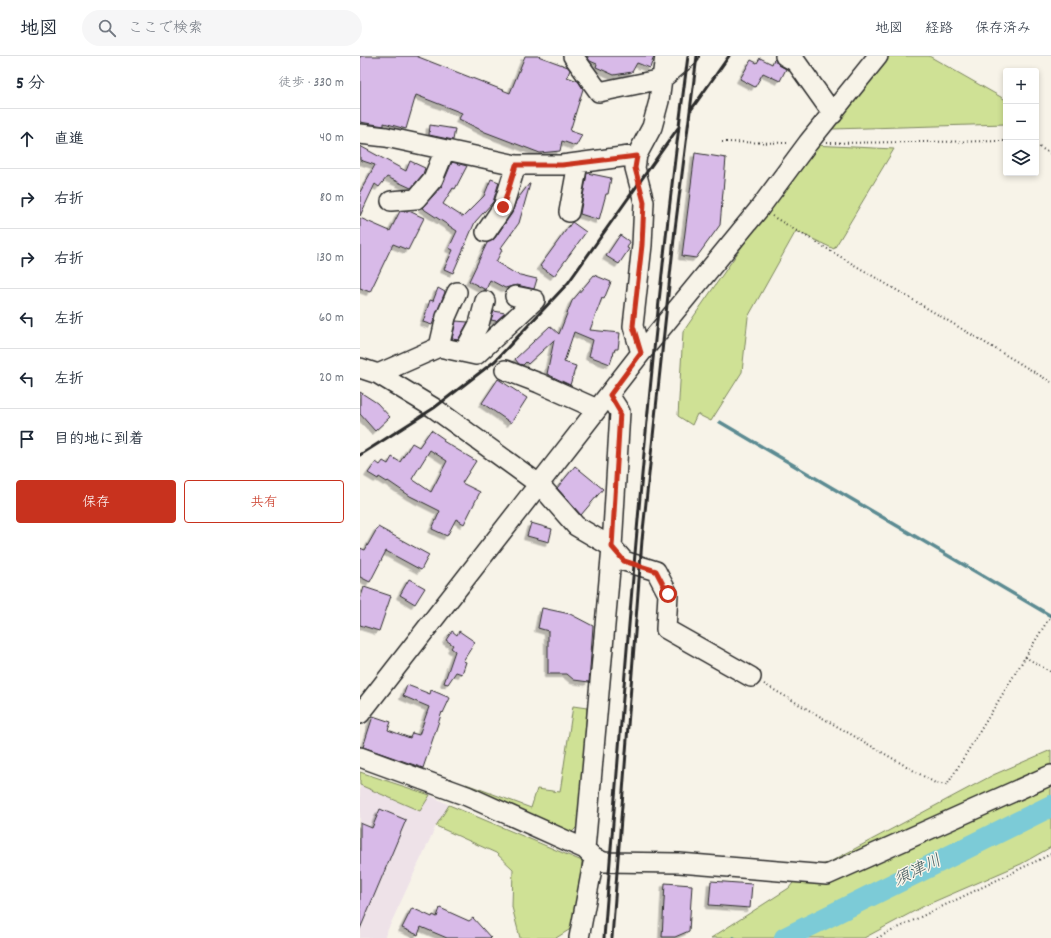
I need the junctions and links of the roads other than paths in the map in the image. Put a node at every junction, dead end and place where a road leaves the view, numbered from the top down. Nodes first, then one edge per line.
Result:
1 (573, 56) edge
2 (665, 56) edge
3 (689, 56) edge
4 (785, 56) edge
5 (878, 56) edge
6 (662, 79) junction
7 (833, 114) junction
8 (360, 134) edge
9 (445, 150) junction
10 (637, 156) junction
11 (578, 163) junction
12 (516, 165) junction
13 (391, 201) dead end
14 (569, 212) dead end
15 (486, 232) dead end
16 (457, 292) dead end
17 (515, 296) dead end
18 (484, 302) dead end
19 (439, 347) junction
20 (464, 352) junction
21 (641, 353) junction
22 (505, 370) dead end
23 (366, 373) edge
24 (610, 395) junction
25 (597, 410) junction
26 (540, 485) junction
27 (612, 547) junction
28 (751, 677) road end
29 (360, 714) edge
30 (360, 757) edge
31 (1051, 775) edge
32 (589, 854) junction
33 (579, 938) edge

1 - 6 street
2 - 6 street
3 - 6 street
4 - 7 street
5 - 7 street
6 - 10 street
7 - 21 street
8 - 9 street
9 - 12 street
9 - 13 street
10 - 11 street
10 - 21 street
11 - 12 street
11 - 14 street
12 - 15 street
16 - 19 street
17 - 20 street
18 - 20 street
19 - 20 street
19 - 23 street
21 - 24 street
22 - 25 street
23 - 26 street
24 - 25 street
24 - 27 street
25 - 26 street
26 - 27 street
26 - 29 street
27 - 28 street
27 - 32 street
30 - 32 street
31 - 32 street
32 - 33 street

